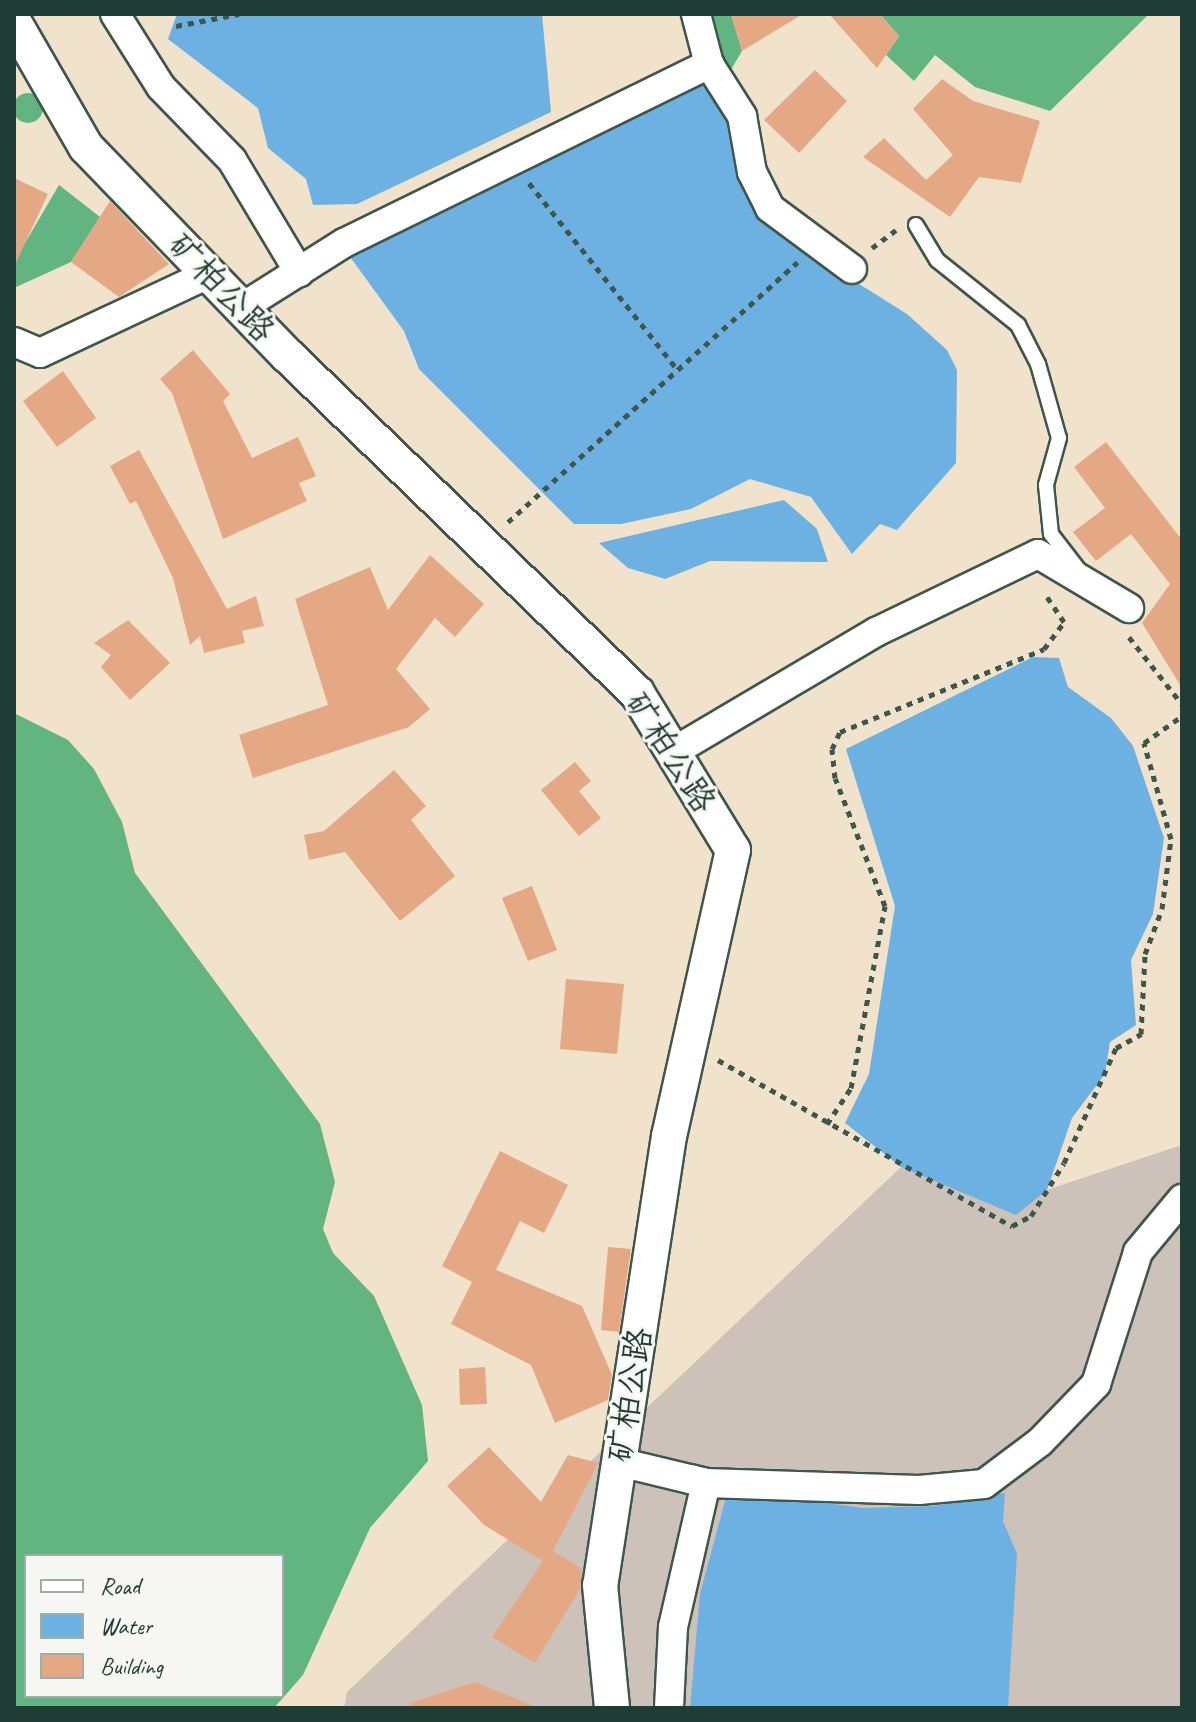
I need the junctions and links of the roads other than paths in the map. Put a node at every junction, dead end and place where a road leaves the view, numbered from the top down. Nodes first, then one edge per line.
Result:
1 (115, 14) edge
2 (696, 14) edge
3 (14, 22) edge
4 (709, 64) junction
5 (916, 225) road end
6 (852, 269) road end
7 (299, 272) junction
8 (209, 274) junction
9 (241, 308) junction
10 (14, 342) edge
11 (1091, 586) junction
12 (1129, 608) road end
13 (673, 752) junction
14 (1182, 1199) edge
15 (619, 1462) junction
16 (706, 1483) junction
17 (612, 1708) edge
18 (669, 1708) edge

1 - 7 street
2 - 4 street
3 - 8 street, 矿柏公路
4 - 6 street
4 - 7 street
5 - 11 lane
7 - 9 street
8 - 9 street, 矿柏公路
8 - 10 street
9 - 13 street, 矿柏公路
11 - 12 street
11 - 13 street
13 - 15 street, 矿柏公路
14 - 16 street
15 - 16 street
15 - 17 street, 矿柏公路
16 - 18 street

